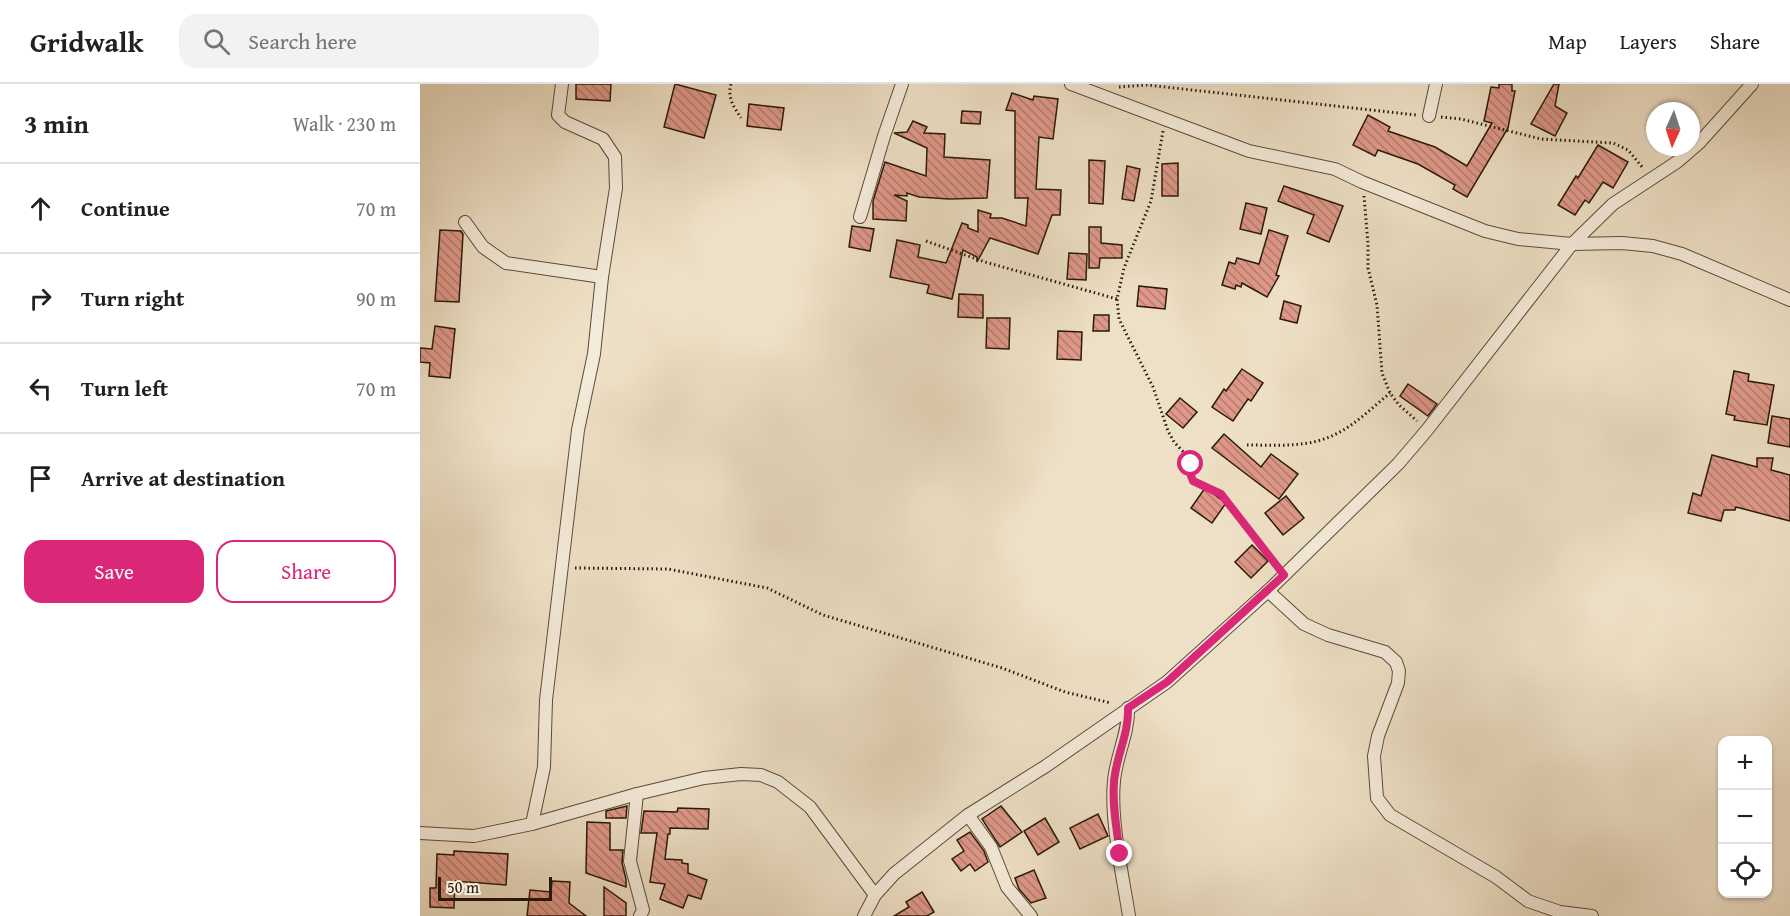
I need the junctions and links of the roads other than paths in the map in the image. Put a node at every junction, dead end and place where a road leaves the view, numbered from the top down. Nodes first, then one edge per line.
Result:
1 (562, 84) edge
2 (902, 84) edge
3 (1071, 84) edge
4 (1436, 84) edge
5 (1752, 84) edge
6 (1429, 116) road end
7 (860, 217) dead end
8 (465, 222) dead end
9 (1572, 244) junction
10 (603, 276) junction
11 (1790, 300) edge
12 (1268, 591) junction
13 (1128, 708) junction
14 (637, 794) junction
15 (968, 815) junction
16 (532, 824) junction
17 (420, 832) edge
18 (875, 895) junction
19 (640, 916) edge
20 (864, 916) edge
21 (1031, 916) edge
22 (1129, 916) edge
23 (1592, 916) edge

1 - 10 street
2 - 7 street
3 - 9 street
4 - 6 street
5 - 9 street
8 - 10 street
9 - 11 street
9 - 12 street
10 - 16 street
12 - 13 street
12 - 23 street
13 - 15 street
13 - 22 street
14 - 16 street
14 - 18 street
14 - 19 street
15 - 18 street
15 - 21 street
16 - 17 street
18 - 20 street

